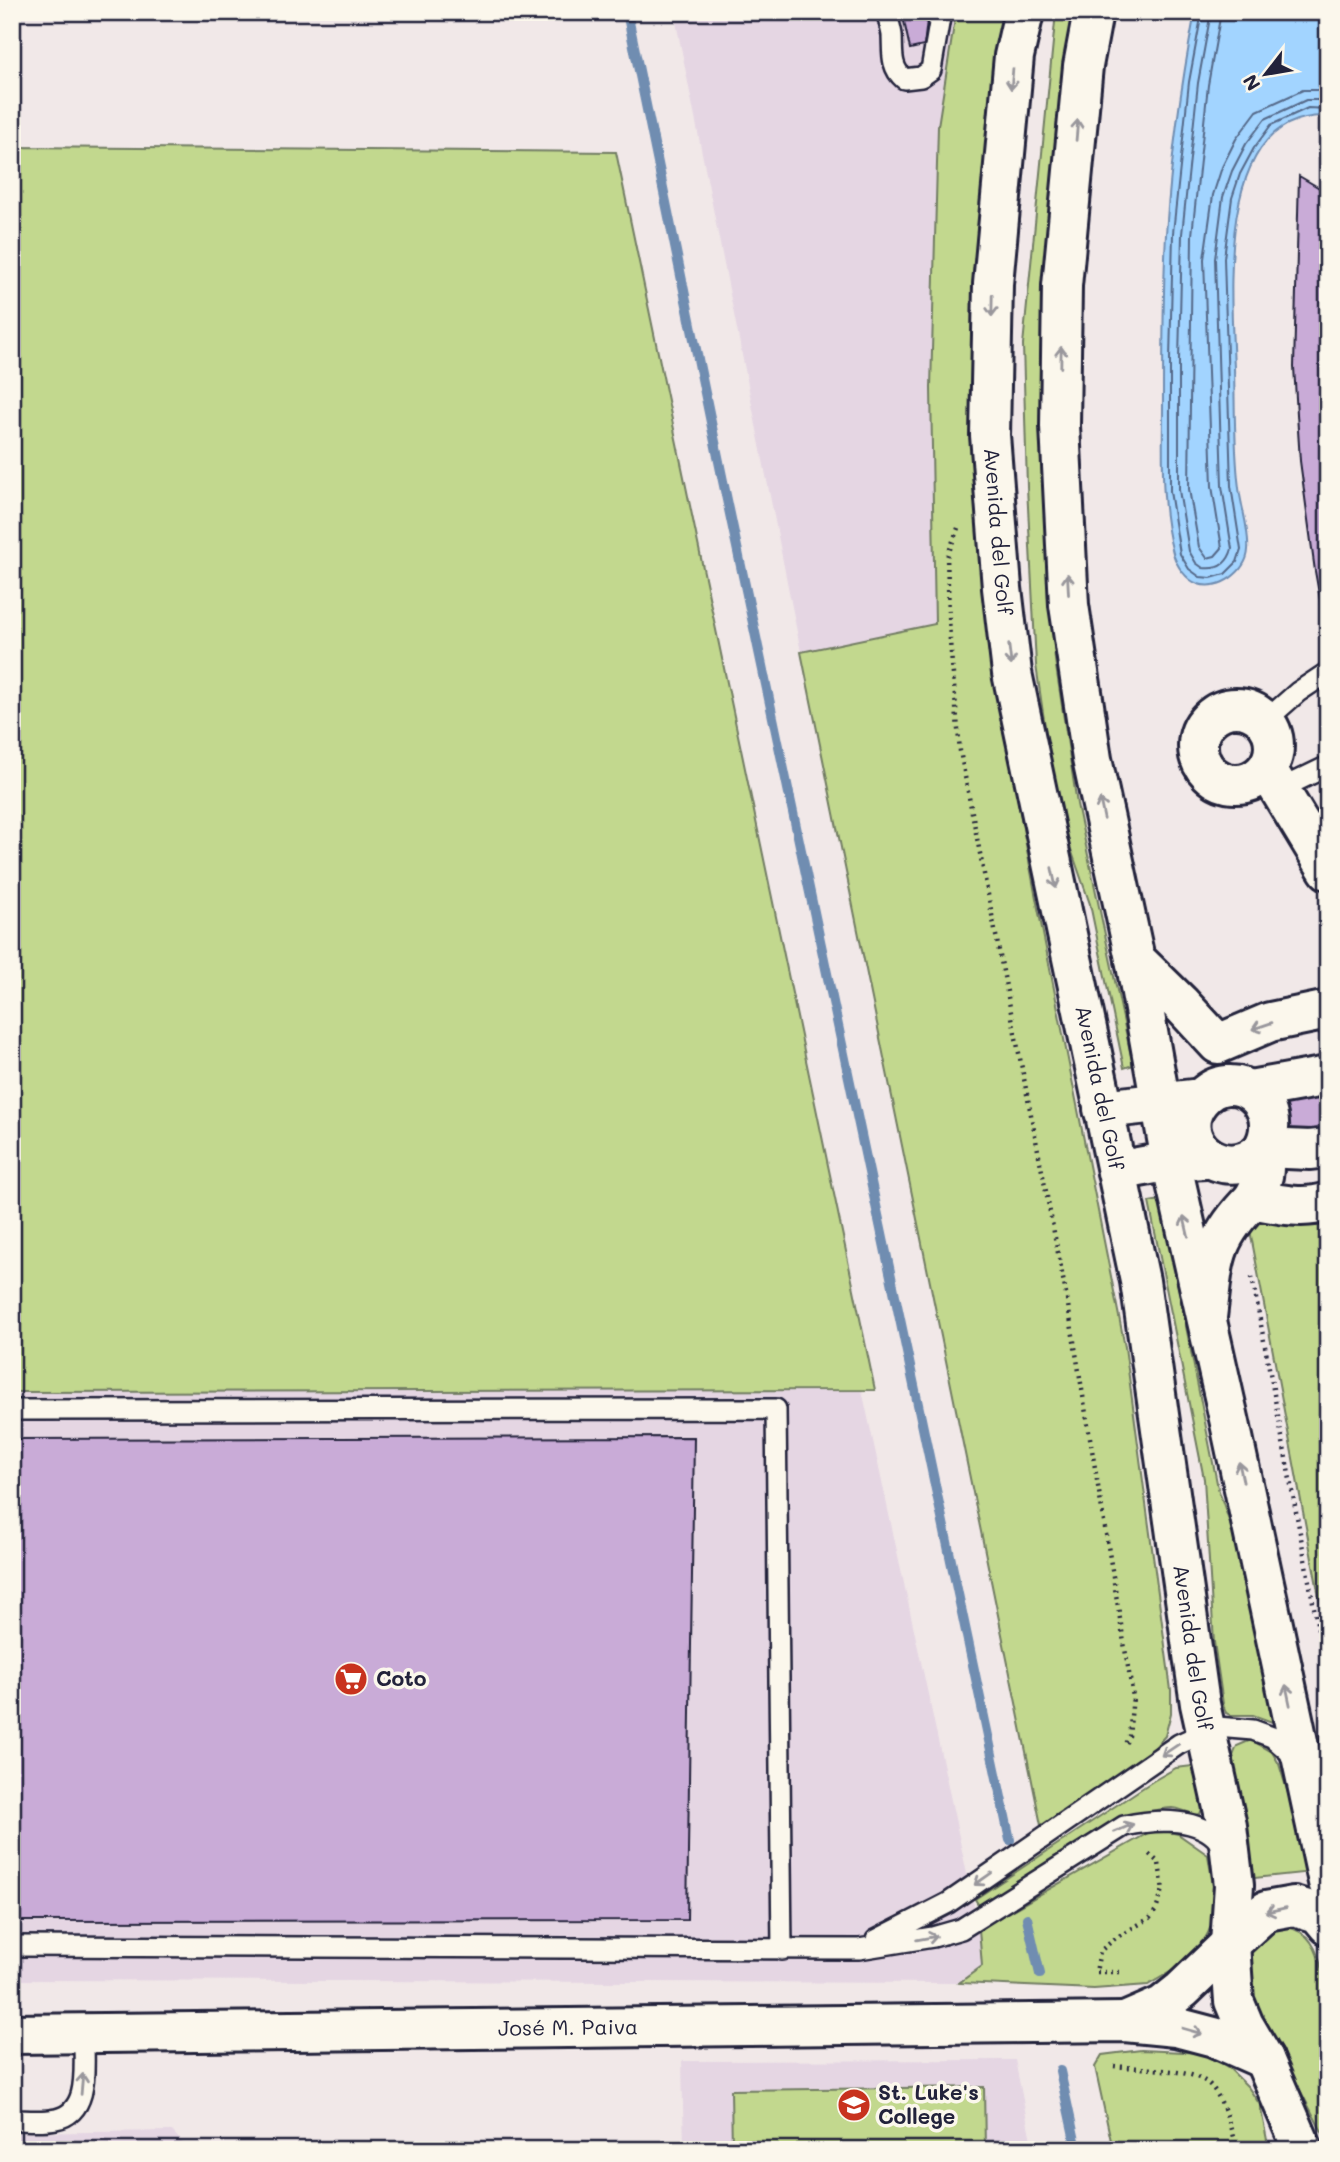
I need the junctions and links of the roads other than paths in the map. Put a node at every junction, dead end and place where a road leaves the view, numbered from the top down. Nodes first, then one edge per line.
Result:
1 (887, 12) edge
2 (941, 12) edge
3 (1024, 12) edge
4 (1093, 12) edge
5 (1328, 673) edge
6 (1265, 721) junction
7 (1328, 766) edge
8 (1273, 779) junction
9 (1328, 870) edge
10 (1135, 959) junction
11 (1328, 1010) edge
12 (1218, 1044) junction
13 (1328, 1076) edge
14 (1248, 1089) junction
15 (1202, 1098) junction
16 (1159, 1102) junction
17 (1103, 1109) junction
18 (1328, 1148) edge
19 (1263, 1149) junction
20 (1210, 1159) junction
21 (1171, 1161) junction
22 (1117, 1171) junction
23 (1253, 1199) junction
24 (1328, 1202) edge
25 (1207, 1319) junction
26 (12, 1410) edge
27 (1205, 1732) junction
28 (1307, 1782) junction
29 (1231, 1861) junction
30 (1328, 1882) edge
31 (1328, 1925) edge
32 (1230, 1944) junction
33 (12, 1946) edge
34 (859, 1948) junction
35 (782, 1950) junction
36 (1125, 2022) junction
37 (12, 2034) edge
38 (84, 2035) junction
39 (1264, 2059) junction
40 (12, 2120) edge
41 (1303, 2150) edge

1 - 2 lane
3 -> 17 street, Avenida del Golf
10 -> 4 street
5 - 6 lane
6 - 8 street
6 - 8 street
7 - 8 lane
8 - 9 street
10 - 12 street
10 - 16 street
11 -> 12 street
12 - 14 street
13 - 14 street
14 - 15 street
14 - 19 street
15 - 16 street
15 - 20 street
16 - 17 street
16 - 21 street
17 - 22 street, Avenida del Golf
18 - 19 street
19 - 20 street
19 - 23 street
20 - 21 street
21 - 22 street
25 -> 21 street
22 - 27 street, Avenida del Golf
23 - 24 street
23 - 25 street
28 -> 25 street
26 - 35 lane
27 - 28 lane
27 - 29 street, Avenida del Golf
27 -> 34 lane
28 - 30 street
29 - 32 street, Avenida del Golf
34 -> 29 lane
31 -> 32 street, José M. Paiva
32 - 36 street, José M. Paiva
32 - 39 street, Avenida del Golf
33 - 35 lane
34 - 35 lane
36 - 38 street, José M. Paiva
36 -> 39 street, José M. Paiva
37 - 38 street, José M. Paiva
40 -> 38 lane
39 - 41 street, Avenida del Golf

